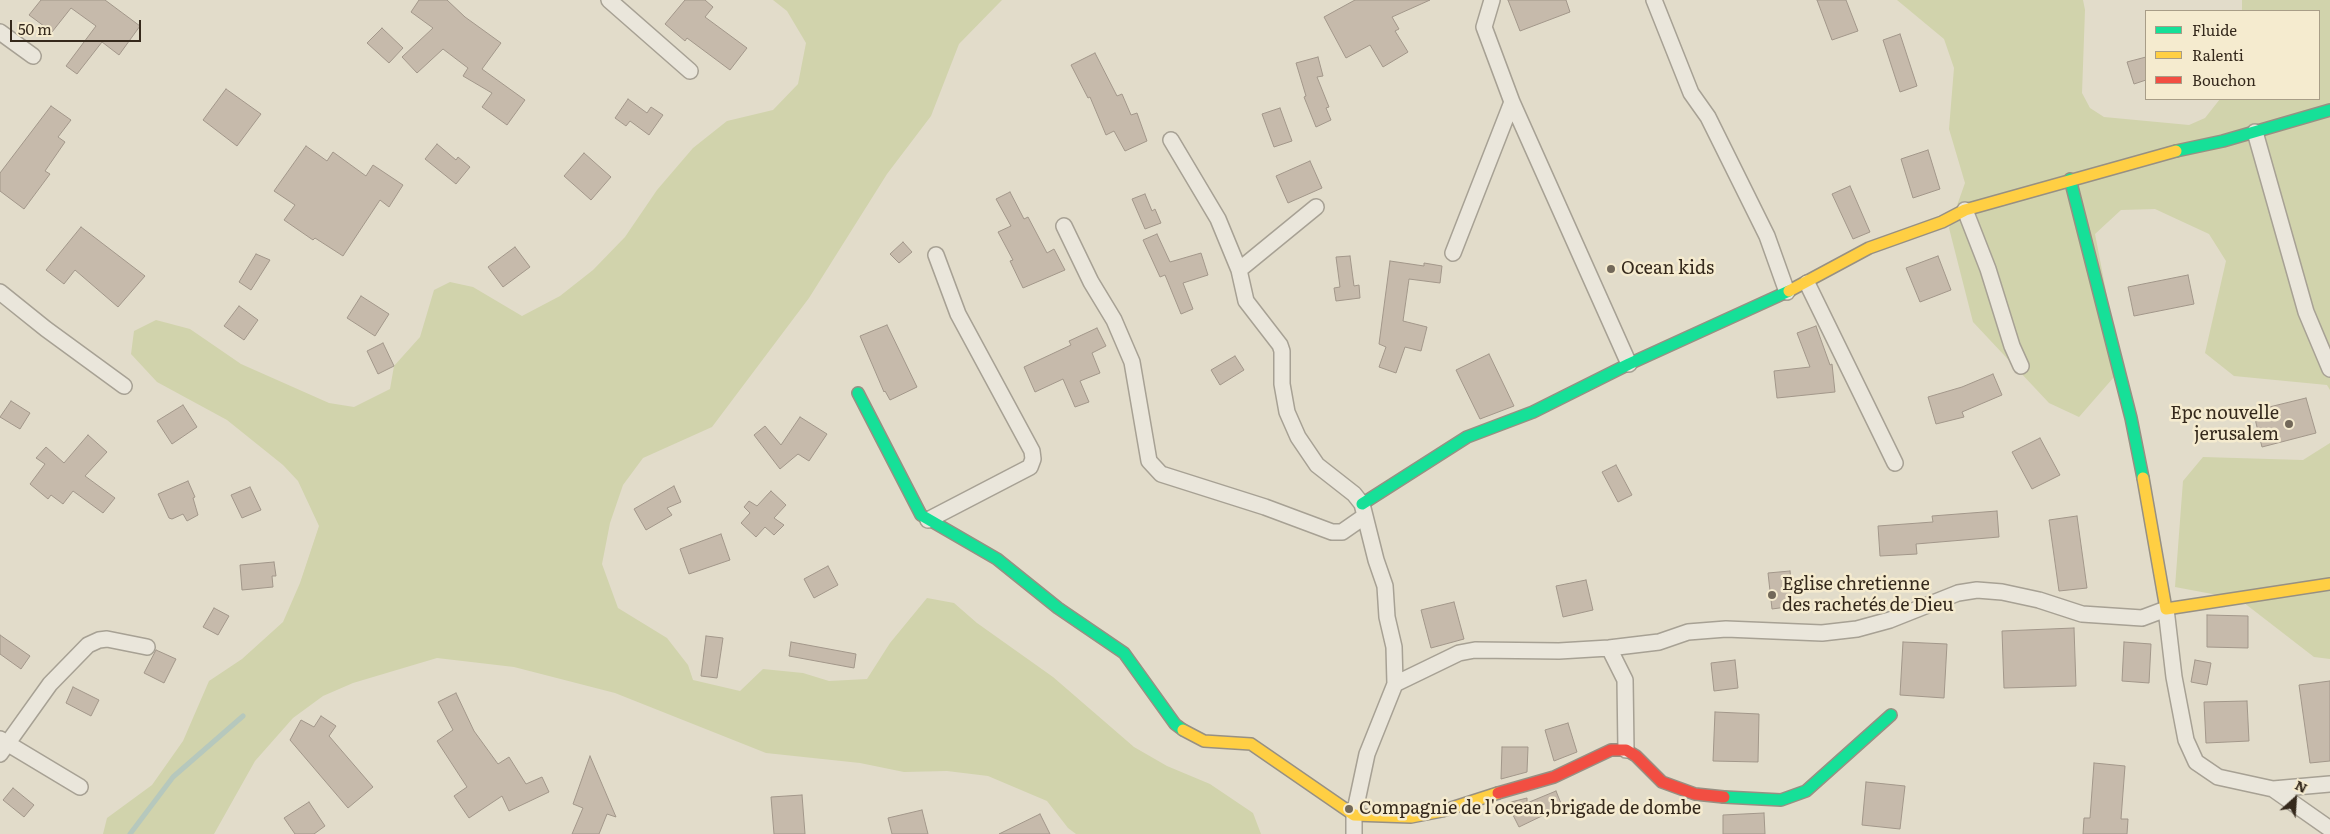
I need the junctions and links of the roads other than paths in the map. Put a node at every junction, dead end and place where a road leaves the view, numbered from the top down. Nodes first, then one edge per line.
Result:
1 (609, 0) edge
2 (1492, 0) edge
3 (1654, 0) edge
4 (0, 32) edge
5 (32, 56) dead end
6 (690, 71) dead end
7 (1512, 102) junction
8 (2330, 110) edge
9 (2255, 132) junction
10 (1171, 140) dead end
11 (2070, 179) junction
12 (1316, 208) dead end
13 (1965, 210) junction
14 (1064, 226) dead end
15 (1454, 253) dead end
16 (936, 255) dead end
17 (1239, 270) junction
18 (1807, 283) junction
19 (0, 292) edge
20 (1787, 292) junction
21 (1630, 364) junction
22 (2021, 366) dead end
23 (2330, 369) edge
24 (124, 386) dead end
25 (858, 394) dead end
26 (1895, 463) dead end
27 (1364, 510) junction
28 (928, 520) junction
29 (2330, 584) edge
30 (2166, 608) junction
31 (147, 646) dead end
32 (1609, 648) junction
33 (1395, 684) junction
34 (1891, 715) dead end
35 (2, 745) edge
36 (1626, 750) junction
37 (2330, 784) edge
38 (80, 787) dead end
39 (2272, 789) junction
40 (1354, 815) junction
41 (2330, 829) edge
42 (1354, 834) edge

1 - 6 street
2 - 7 street
3 - 20 street
4 - 5 street
7 - 15 street
7 - 21 street
8 - 9 street
9 - 11 street
9 - 23 street
10 - 17 street
11 - 13 street
11 - 30 street
12 - 17 street
13 - 18 street
13 - 22 street
14 - 27 street
16 - 28 street
17 - 27 street
18 - 20 street
18 - 26 street
19 - 24 street
20 - 21 street
21 - 27 street
25 - 28 street
27 - 33 street
28 - 40 street
29 - 30 street
30 - 32 street
30 - 39 street
31 - 35 street
32 - 33 street
32 - 36 street
33 - 40 street
34 - 36 street
35 - 38 street
36 - 40 street
37 - 39 street
39 - 41 street
40 - 42 street

